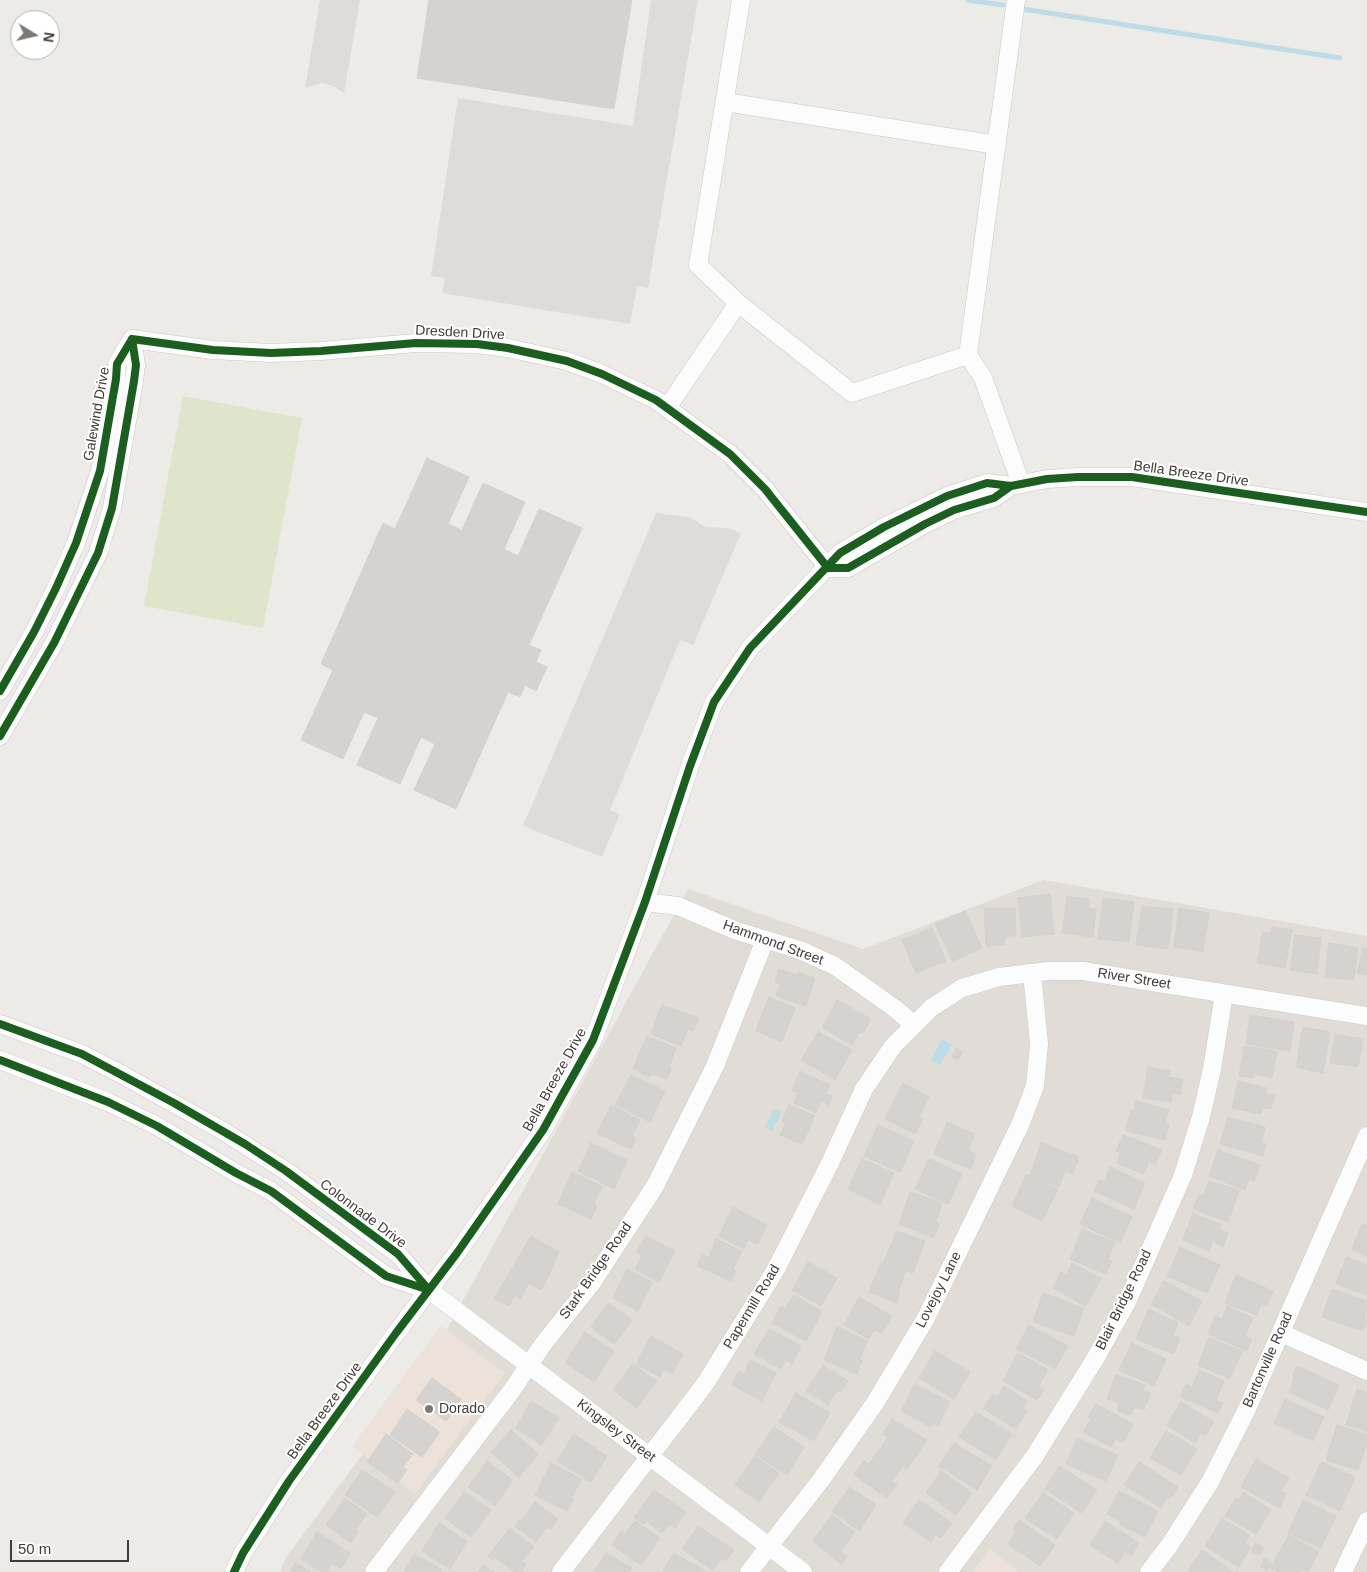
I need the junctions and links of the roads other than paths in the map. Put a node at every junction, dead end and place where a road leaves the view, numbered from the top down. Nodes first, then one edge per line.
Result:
1 (741, 0) edge
2 (1016, 0) edge
3 (725, 102) junction
4 (997, 145) junction
5 (738, 304) junction
6 (132, 339) junction
7 (968, 355) junction
8 (667, 408) junction
9 (1016, 485) junction
10 (1367, 512) edge
11 (828, 568) junction
12 (0, 691) edge
13 (0, 736) edge
14 (645, 902) junction
15 (765, 940) junction
16 (1032, 973) junction
17 (1224, 994) junction
18 (1367, 1016) edge
19 (0, 1024) edge
20 (914, 1025) junction
21 (0, 1060) edge
22 (1367, 1136) edge
23 (429, 1290) junction
24 (1280, 1333) junction
25 (530, 1366) junction
26 (1367, 1371) edge
27 (650, 1456) junction
28 (1367, 1521) edge
29 (769, 1546) junction
30 (234, 1572) edge
31 (374, 1572) edge
32 (561, 1572) edge
33 (749, 1572) edge
34 (804, 1572) edge
35 (948, 1572) edge
36 (1149, 1572) edge
37 (1343, 1572) edge

1 - 3 street
2 - 4 street
3 - 4 street
3 - 5 street
4 - 7 street
5 - 7 street
5 - 8 street
6 - 8 street, Dresden Drive
6 - 12 street, Galewind Drive
6 - 13 street
7 - 9 street
8 - 11 street, Dresden Drive
9 - 10 street, Bella Breeze Drive
9 - 11 street, Bella Breeze Drive
11 - 14 street, Bella Breeze Drive
14 - 15 street, Hammond Street
14 - 23 street, Bella Breeze Drive
15 - 20 street, Hammond Street
15 - 25 street, Stark Bridge Road
16 - 17 street, River Street
16 - 20 street, River Street
16 - 29 street, Lovejoy Lane
17 - 18 street, River Street
17 - 35 street, Blair Bridge Road
19 - 23 street, Colonnade Drive
20 - 27 street, Papermill Road
21 - 23 street
22 - 24 street, Bartonville Road
23 - 25 street, Kingsley Street
23 - 30 street, Bella Breeze Drive
24 - 26 street
24 - 36 street, Bartonville Road
25 - 27 street, Kingsley Street
25 - 31 street, Stark Bridge Road
27 - 29 street, Kingsley Street
27 - 32 street, Papermill Road
28 - 37 street
29 - 33 street, Lovejoy Lane
29 - 34 street, Kingsley Street

